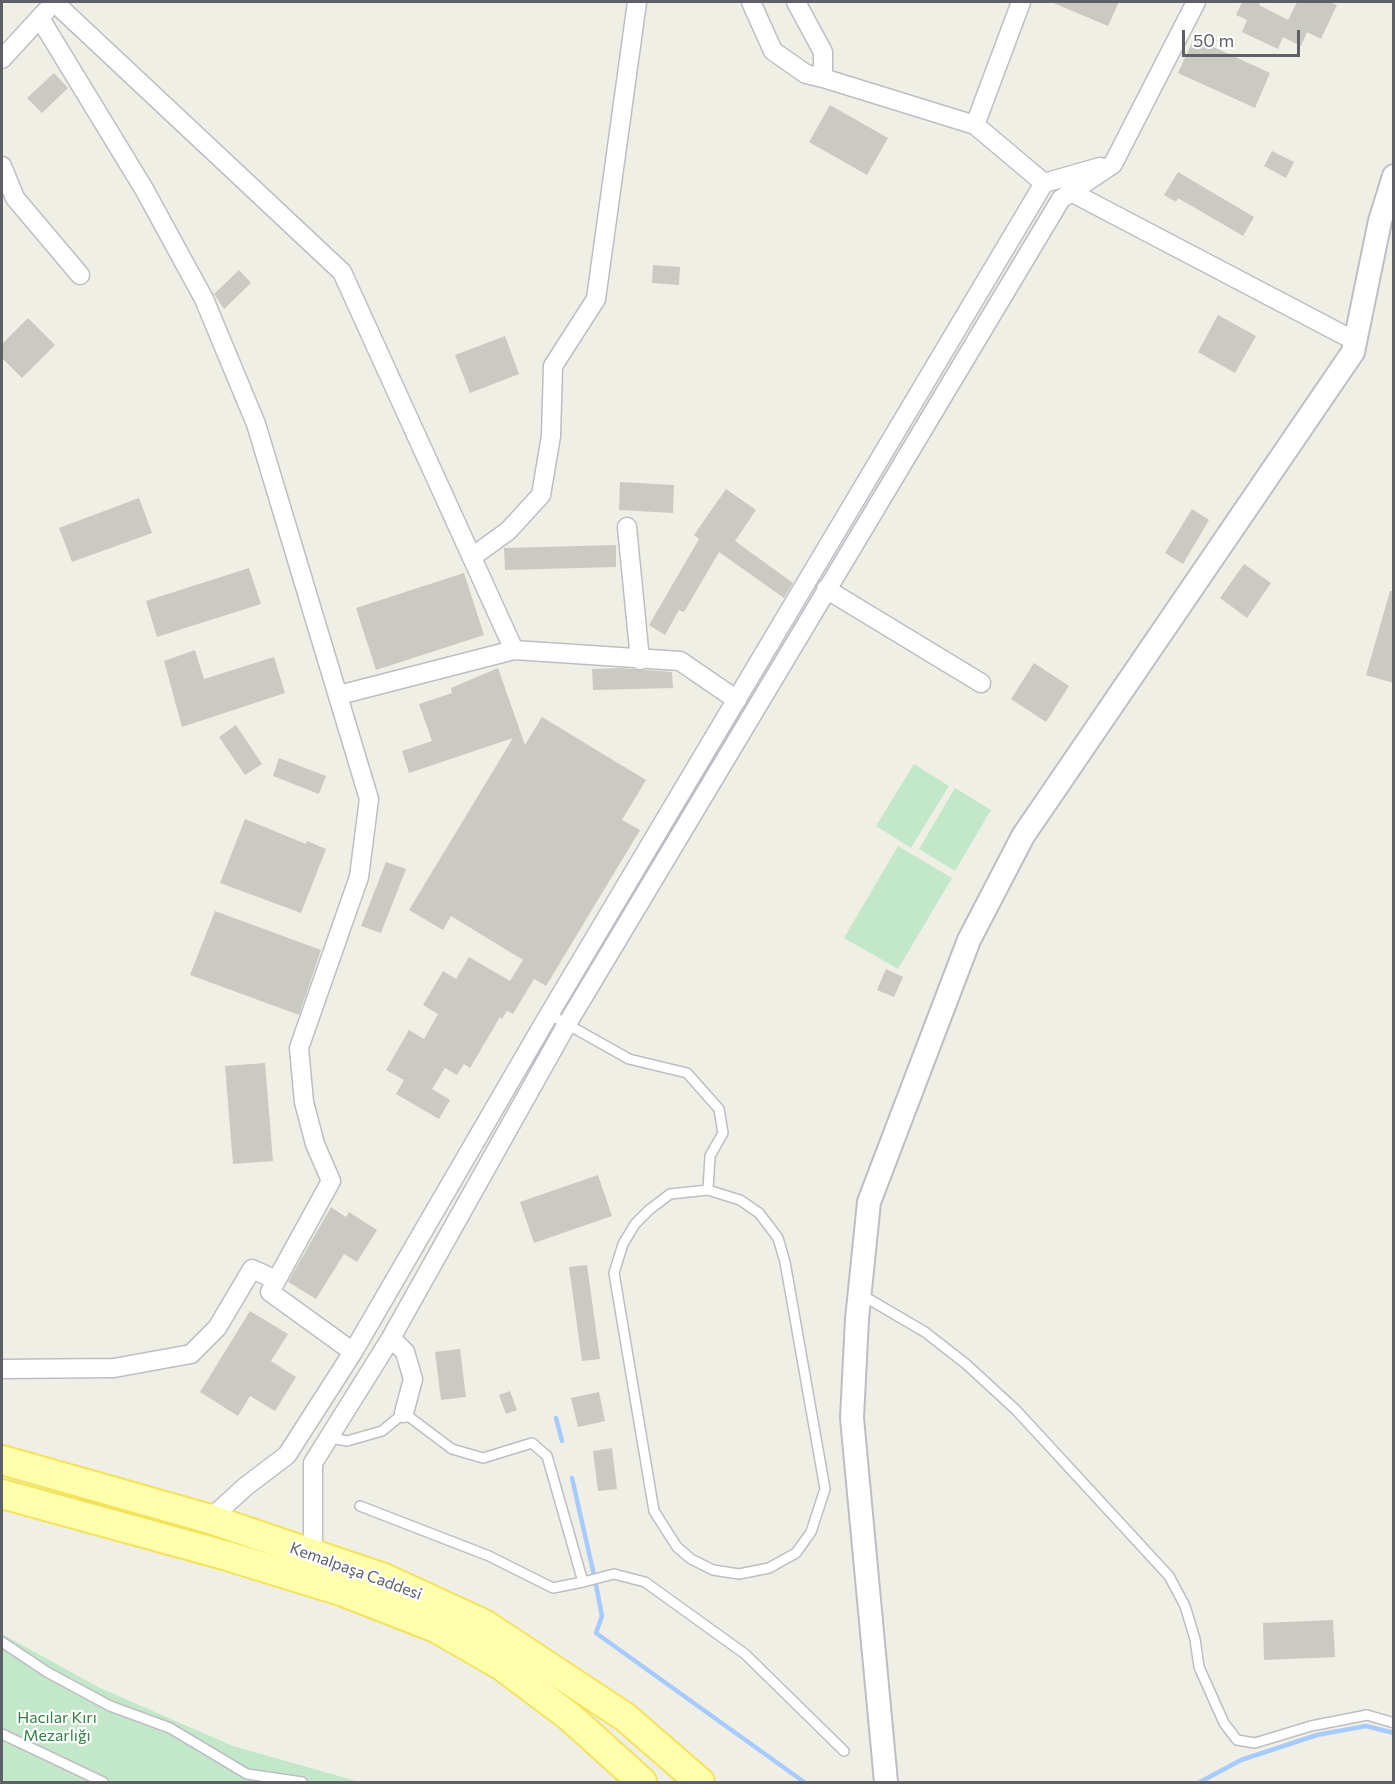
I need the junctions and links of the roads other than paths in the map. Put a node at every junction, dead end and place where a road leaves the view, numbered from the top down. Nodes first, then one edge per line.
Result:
1 (53, 2) edge
2 (638, 2) edge
3 (751, 2) edge
4 (796, 2) edge
5 (1022, 2) edge
6 (1196, 2) edge
7 (41, 20) junction
8 (2, 59) edge
9 (823, 78) junction
10 (975, 125) junction
11 (1113, 164) junction
12 (2, 165) edge
13 (1394, 176) edge
14 (1044, 183) junction
15 (1071, 192) junction
16 (80, 275) dead end
17 (1355, 341) junction
18 (627, 527) dead end
19 (472, 557) junction
20 (826, 589) junction
21 (514, 650) junction
22 (640, 660) junction
23 (981, 683) dead end
24 (339, 695) junction
25 (736, 700) junction
26 (549, 1014) junction
27 (567, 1024) junction
28 (708, 1190) junction
29 (276, 1280) junction
30 (860, 1294) junction
31 (391, 1338) junction
32 (353, 1352) junction
33 (2, 1369) edge
34 (404, 1413) junction
35 (331, 1438) junction
36 (2, 1460) edge
37 (2, 1494) edge
38 (360, 1506) dead end
39 (210, 1520) junction
40 (313, 1555) junction
41 (584, 1582) junction
42 (2, 1642) edge
43 (1394, 1723) edge
44 (2, 1734) edge
45 (844, 1751) dead end
46 (103, 1782) edge
47 (302, 1782) edge
48 (642, 1782) edge
49 (700, 1782) edge
50 (886, 1782) edge

1 - 7 street
1 - 19 street
2 - 19 street
3 - 9 street
4 - 9 street
5 - 10 street
6 - 11 street
7 - 8 street
7 - 24 street
9 - 10 street
10 - 14 street
11 - 14 street
11 - 15 street
12 - 16 street
13 - 17 street
14 - 25 street
15 - 17 street
15 - 20 street
17 - 30 street
18 - 22 street
19 - 21 street
20 - 23 street
20 - 27 street
21 - 22 street
21 - 24 street
22 - 25 street
24 - 29 street
25 - 26 street
26 - 27 lane
26 - 32 street
27 - 28 lane
27 - 31 street
28 - 28 lane
29 - 32 street
29 - 33 street
30 - 43 lane
30 - 50 street
31 - 34 street
31 - 35 street
32 - 39 street
34 - 35 lane
34 - 41 lane
35 - 40 street
36 - 39 main road, Kemalpaşa Caddesi
37 - 48 main road, Kemalpaşa Caddesi
38 - 41 lane
39 - 40 main road, Kemalpaşa Caddesi
40 - 49 main road, Kemalpaşa Caddesi
41 - 45 lane
42 - 47 lane
44 - 46 lane

